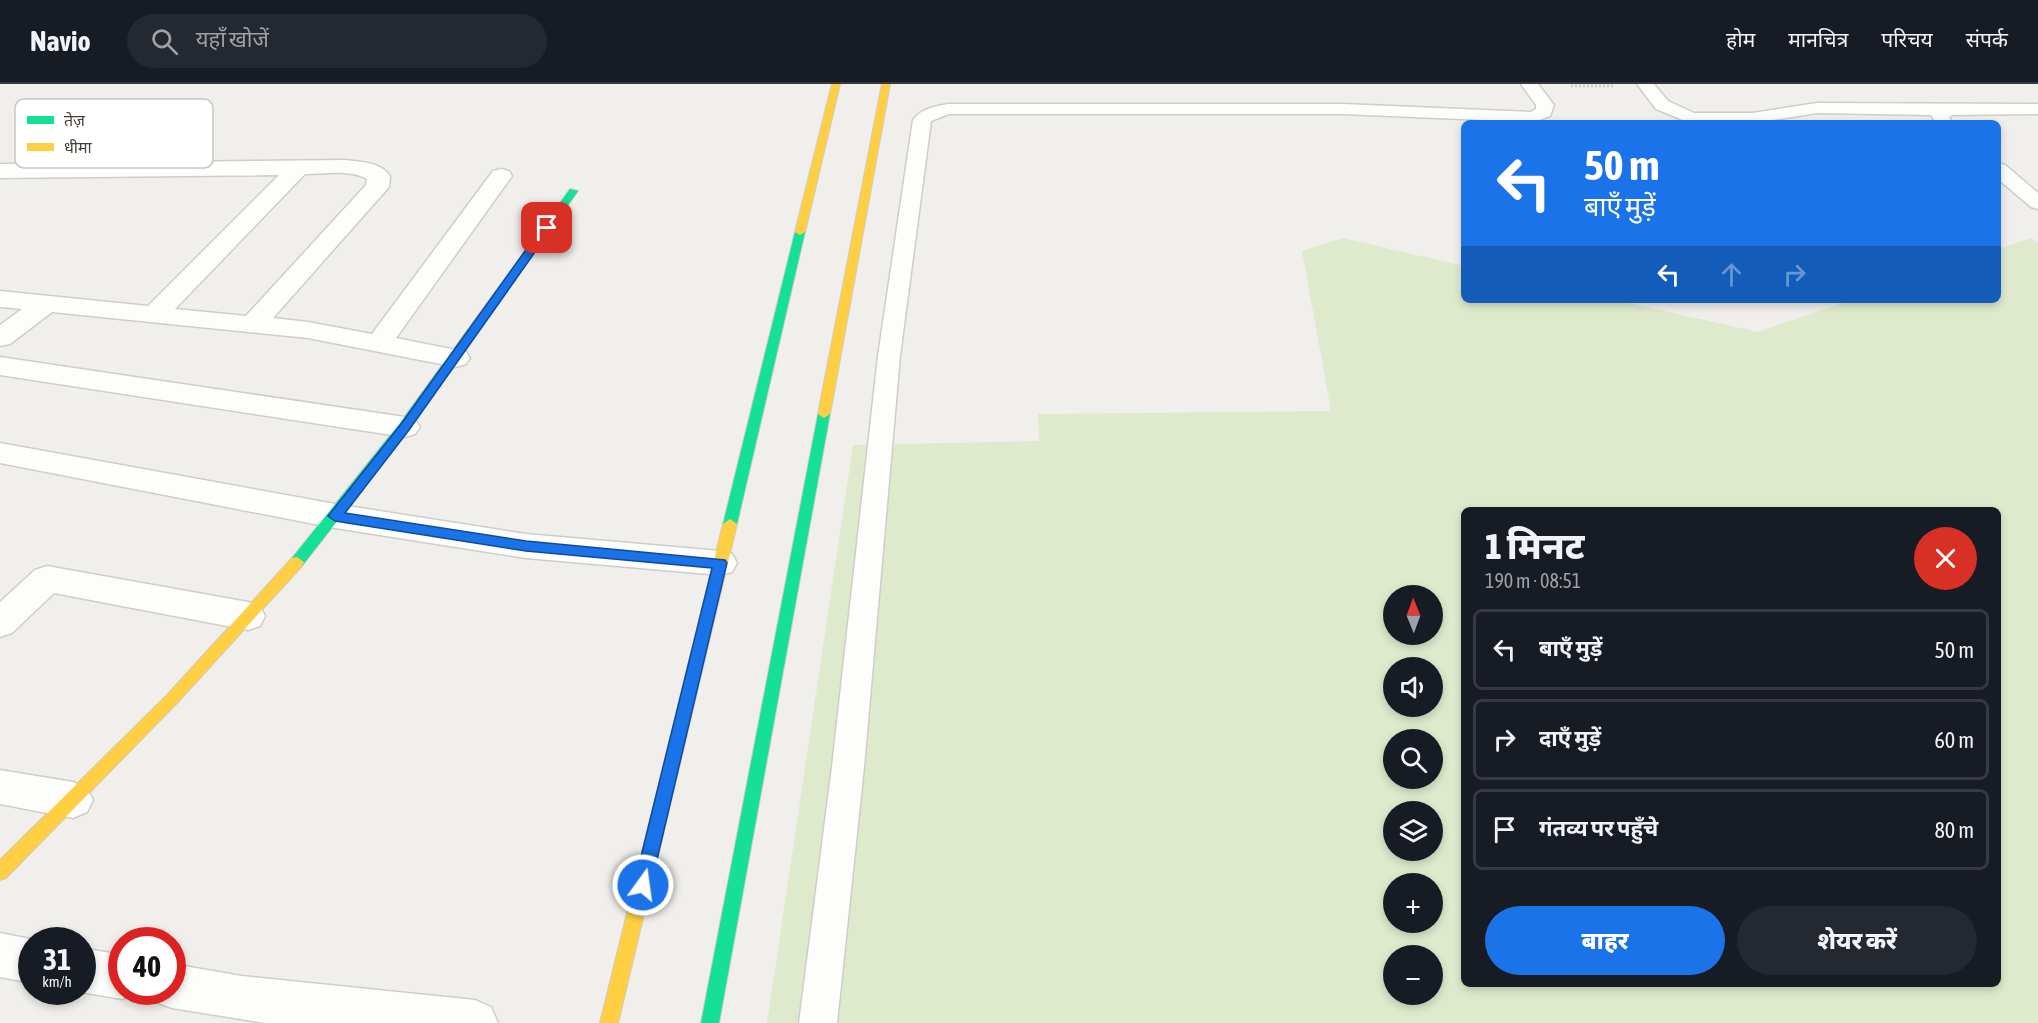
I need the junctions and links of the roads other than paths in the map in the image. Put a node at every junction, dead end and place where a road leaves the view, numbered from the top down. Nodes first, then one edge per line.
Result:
1 (836, 84) edge
2 (886, 84) edge
3 (1529, 84) edge
4 (1645, 84) edge
5 (2038, 109) edge
6 (1946, 117) edge
7 (299, 167) junction
8 (0, 171) edge
9 (2001, 172) edge
10 (501, 176) dead end
11 (573, 190) dead end
12 (2038, 204) edge
13 (0, 299) edge
14 (46, 304) junction
15 (154, 315) junction
16 (252, 325) junction
17 (0, 338) edge
18 (379, 344) junction
19 (456, 358) junction
20 (0, 366) edge
21 (405, 427) junction
22 (0, 453) edge
23 (335, 516) junction
24 (720, 563) junction
25 (248, 616) junction
26 (0, 623) edge
27 (0, 787) edge
28 (73, 800) junction
29 (0, 872) edge
30 (0, 956) edge
31 (18, 959) edge
32 (186, 992) edge
33 (234, 1011) edge
34 (476, 1023) edge
35 (609, 1023) edge
36 (710, 1023) edge
37 (818, 1023) edge

1 - 24 street
2 - 36 street
3 - 37 lane
4 - 6 lane
5 - 6 lane
7 - 8 street
7 - 15 street
7 - 16 street
9 - 12 lane
10 - 18 street
11 - 19 street
13 - 14 street
14 - 15 street
14 - 17 street
15 - 16 street
16 - 18 street
18 - 19 street
19 - 21 street
20 - 21 street
21 - 23 street
22 - 23 street
23 - 24 street
23 - 25 street
24 - 35 street
25 - 26 street
25 - 28 street
27 - 28 street
28 - 29 street
30 - 31 street
32 - 33 street
33 - 34 street

